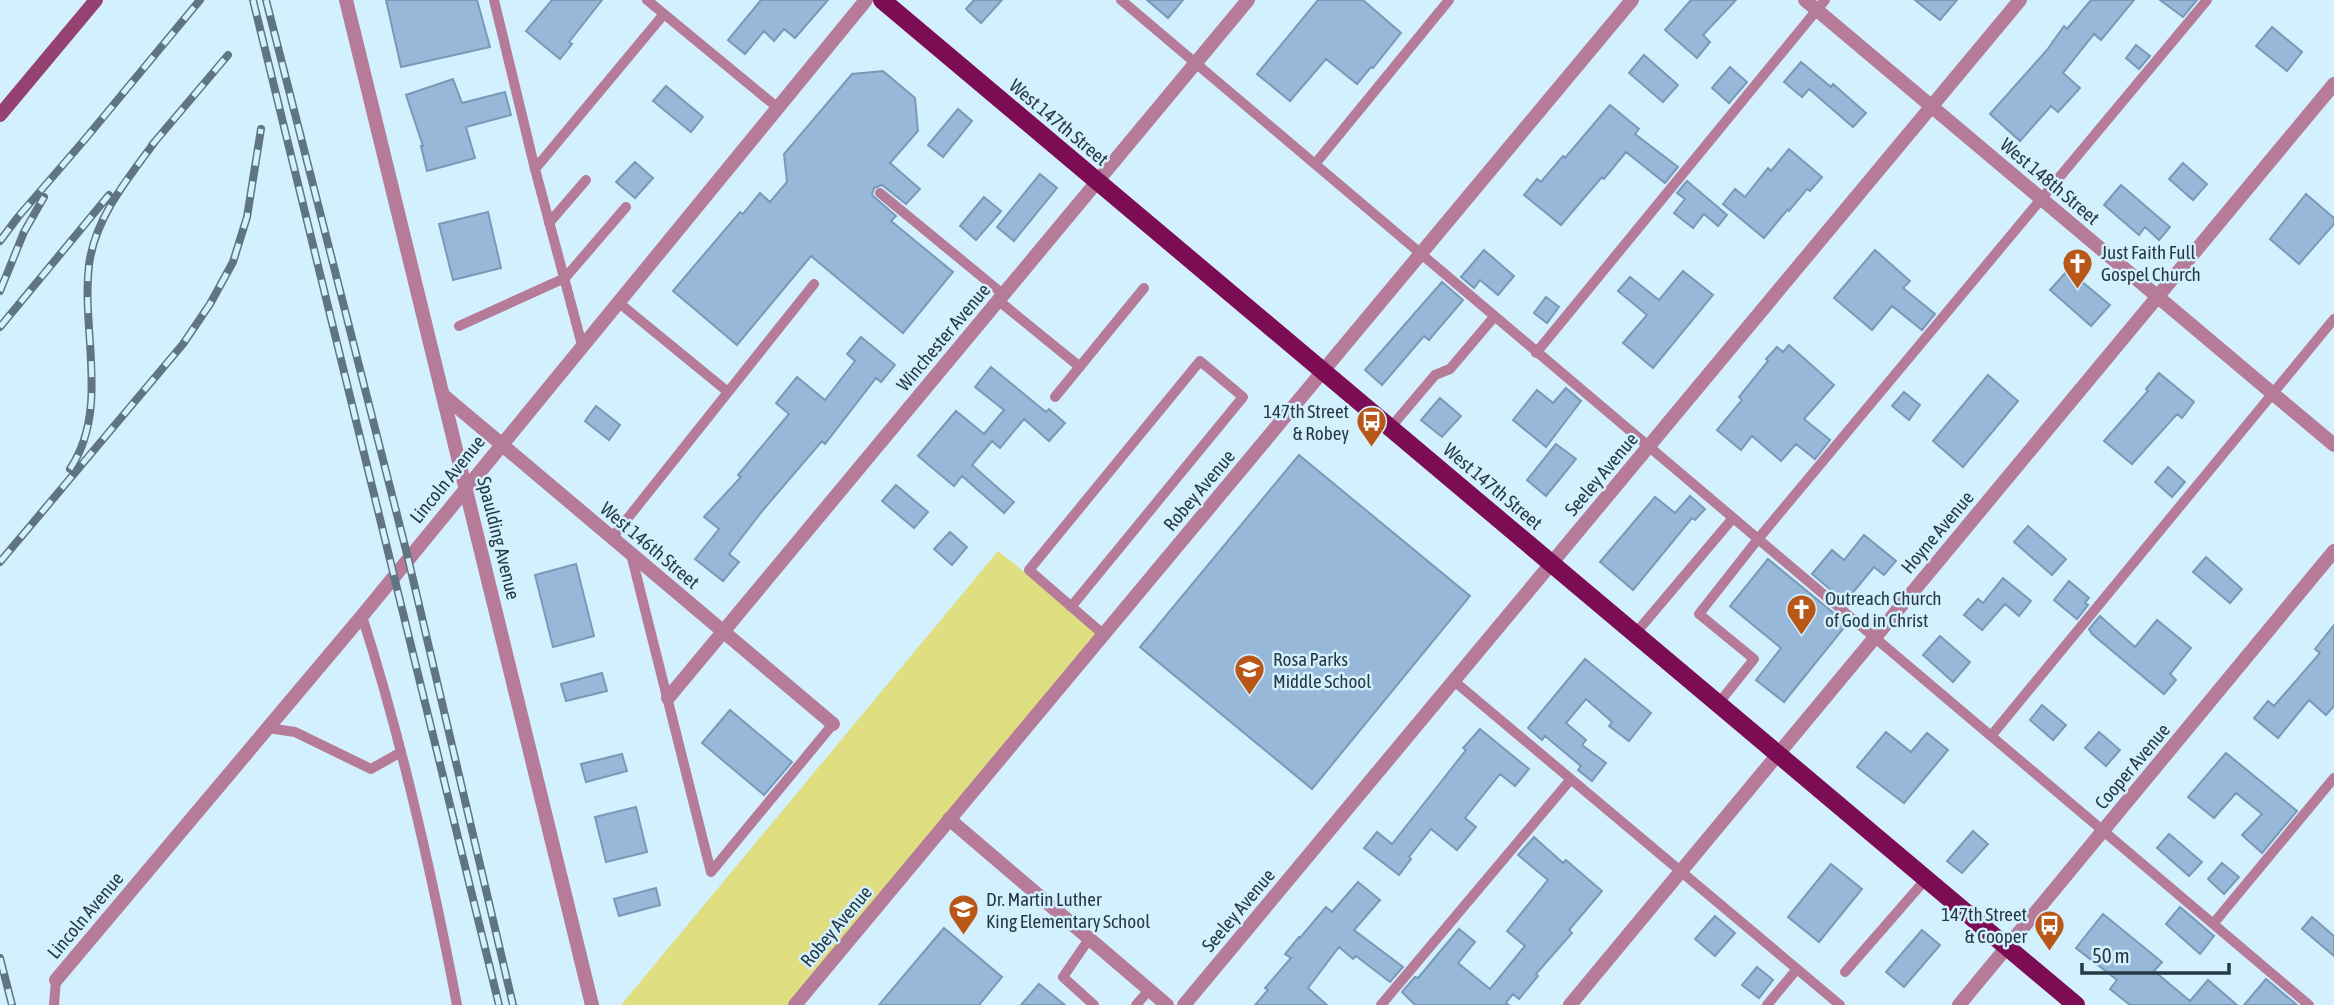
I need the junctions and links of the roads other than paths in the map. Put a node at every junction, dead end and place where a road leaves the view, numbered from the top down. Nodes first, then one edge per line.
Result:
1 (96, 0) edge
2 (346, 0) edge
3 (494, 0) edge
4 (647, 0) edge
5 (866, 0) edge
6 (882, 0) edge
7 (1121, 0) edge
8 (1248, 0) edge
9 (1449, 0) edge
10 (1632, 0) edge
11 (1805, 0) edge
12 (2020, 0) edge
13 (2207, 0) edge
14 (1821, 5) edge
15 (664, 14) junction
16 (1196, 63) junction
17 (2334, 83) edge
18 (1931, 107) junction
19 (778, 108) junction
20 (0, 115) edge
21 (1315, 164) junction
22 (535, 169) junction
23 (586, 180) dead end
24 (1097, 182) junction
25 (880, 193) dead end
26 (2041, 199) junction
27 (626, 207) dead end
28 (549, 223) junction
29 (1421, 253) junction
30 (565, 278) junction
31 (814, 284) dead end
32 (1144, 288) dead end
33 (2157, 297) junction
34 (1001, 298) junction
35 (618, 302) junction
36 (1494, 317) junction
37 (2334, 319) edge
38 (459, 326) dead end
39 (582, 345) junction
40 (1536, 353) junction
41 (1080, 367) junction
42 (1323, 370) junction
43 (728, 392) junction
44 (2273, 394) junction
45 (443, 396) junction
46 (1055, 397) dead end
47 (1391, 428) junction
48 (501, 444) junction
49 (2334, 445) edge
50 (1649, 446) junction
51 (466, 486) junction
52 (1733, 518) junction
53 (612, 538) junction
54 (1758, 538) junction
55 (2334, 551) edge
56 (631, 554) junction
57 (1552, 563) junction
58 (1071, 607) junction
59 (362, 616) junction
60 (723, 632) junction
61 (1103, 634) junction
62 (1635, 634) junction
63 (1875, 638) junction
64 (1454, 681) junction
65 (668, 698) junction
66 (1718, 704) junction
67 (833, 724) joint
68 (268, 728) junction
69 (1991, 736) junction
70 (401, 752) junction
71 (1778, 754) junction
72 (2334, 778) edge
73 (1571, 779) junction
74 (949, 820) junction
75 (2103, 831) junction
76 (1681, 871) junction
77 (1926, 879) junction
78 (2213, 924) junction
79 (1089, 939) junction
80 (2007, 947) junction
81 (1797, 969) junction
82 (1844, 972) dead end
83 (56, 980) joint
84 (1149, 990) junction
85 (54, 1005) edge
86 (457, 1005) edge
87 (592, 1005) edge
88 (795, 1005) edge
89 (1094, 1005) edge
90 (1136, 1005) edge
91 (1167, 1005) edge
92 (1184, 1005) edge
93 (1381, 1005) edge
94 (1570, 1005) edge
95 (1767, 1005) edge
96 (1840, 1005) edge
97 (1959, 1005) edge
98 (2076, 1005) edge
99 (2309, 1005) edge

1 - 20 main road
2 - 45 street, Spaulding Avenue
3 - 22 lane
4 - 15 lane
5 - 19 street, Lincoln Avenue
6 - 24 main road, West 147th Street
7 - 16 lane
8 - 16 street, Winchester Avenue
9 - 21 lane
10 - 29 street, Robey Avenue
11 - 14 street, West 148th Street
12 - 18 street, Seeley Avenue
13 - 26 lane
14 - 18 street, West 148th Street
14 - 40 lane
15 - 19 lane
15 - 22 lane
16 - 21 lane
16 - 24 street, Winchester Avenue
17 - 33 street, Hoyne Avenue
18 - 26 street, West 148th Street
18 - 50 street, Seeley Avenue
19 - 35 street, Lincoln Avenue
21 - 29 lane
22 - 28 lane
23 - 28 lane
24 - 34 street, Winchester Avenue
24 - 42 main road, West 147th Street
25 - 34 lane
26 - 33 street, West 148th Street
26 - 54 lane
27 - 30 lane
28 - 30 lane
29 - 36 lane
29 - 42 street, Robey Avenue
30 - 38 lane
30 - 39 lane
31 - 43 lane
32 - 41 lane
33 - 44 street, West 148th Street
33 - 63 street, Hoyne Avenue
34 - 41 lane
34 - 60 street, Winchester Avenue
35 - 39 street, Lincoln Avenue
35 - 43 lane
36 - 40 lane
36 - 47 lane
37 - 44 lane
39 - 48 street, Lincoln Avenue
40 - 50 lane
41 - 46 lane
42 - 47 main road, West 147th Street
42 - 61 street, Robey Avenue
43 - 53 lane
44 - 49 street, West 148th Street
44 - 69 lane
45 - 48 street, West 146th Street
45 - 51 street, Spaulding Avenue
47 - 57 main road, West 147th Street
48 - 51 street, Lincoln Avenue
48 - 53 street, West 146th Street
50 - 52 lane
50 - 57 street, Seeley Avenue
51 - 59 street, Lincoln Avenue
51 - 87 street, Spaulding Avenue
52 - 54 lane
52 - 62 lane
53 - 56 street, West 146th Street
54 - 63 lane
54 - 66 lane
55 - 75 street, Cooper Avenue
56 - 60 street, West 146th Street
56 - 65 lane
57 - 62 main road, West 147th Street
57 - 64 street, Seeley Avenue
58 - 58 lane
58 - 61 lane
59 - 68 street, Lincoln Avenue
59 - 70 lane
60 - 65 street, Winchester Avenue
60 - 67 street, West 146th Street
61 - 74 street, Robey Avenue
62 - 66 main road, West 147th Street
63 - 69 lane
63 - 71 street, Hoyne Avenue
64 - 73 lane
64 - 92 street, Seeley Avenue
65 - 67 lane
66 - 71 main road, West 147th Street
68 - 70 lane
68 - 83 street, Lincoln Avenue
69 - 75 lane
70 - 86 lane
71 - 76 street, Hoyne Avenue
71 - 77 main road, West 147th Street
72 - 78 lane
73 - 76 lane
73 - 93 lane
74 - 79 street
74 - 88 street, Robey Avenue
75 - 78 lane
75 - 80 street, Cooper Avenue
76 - 81 lane
76 - 94 street, Hoyne Avenue
77 - 80 main road, West 147th Street
77 - 82 lane
78 - 99 lane
79 - 84 street
79 - 89 lane
80 - 97 street, Cooper Avenue
80 - 98 main road, West 147th Street
81 - 95 lane
81 - 96 lane
83 - 85 lane
84 - 90 lane
84 - 91 street

